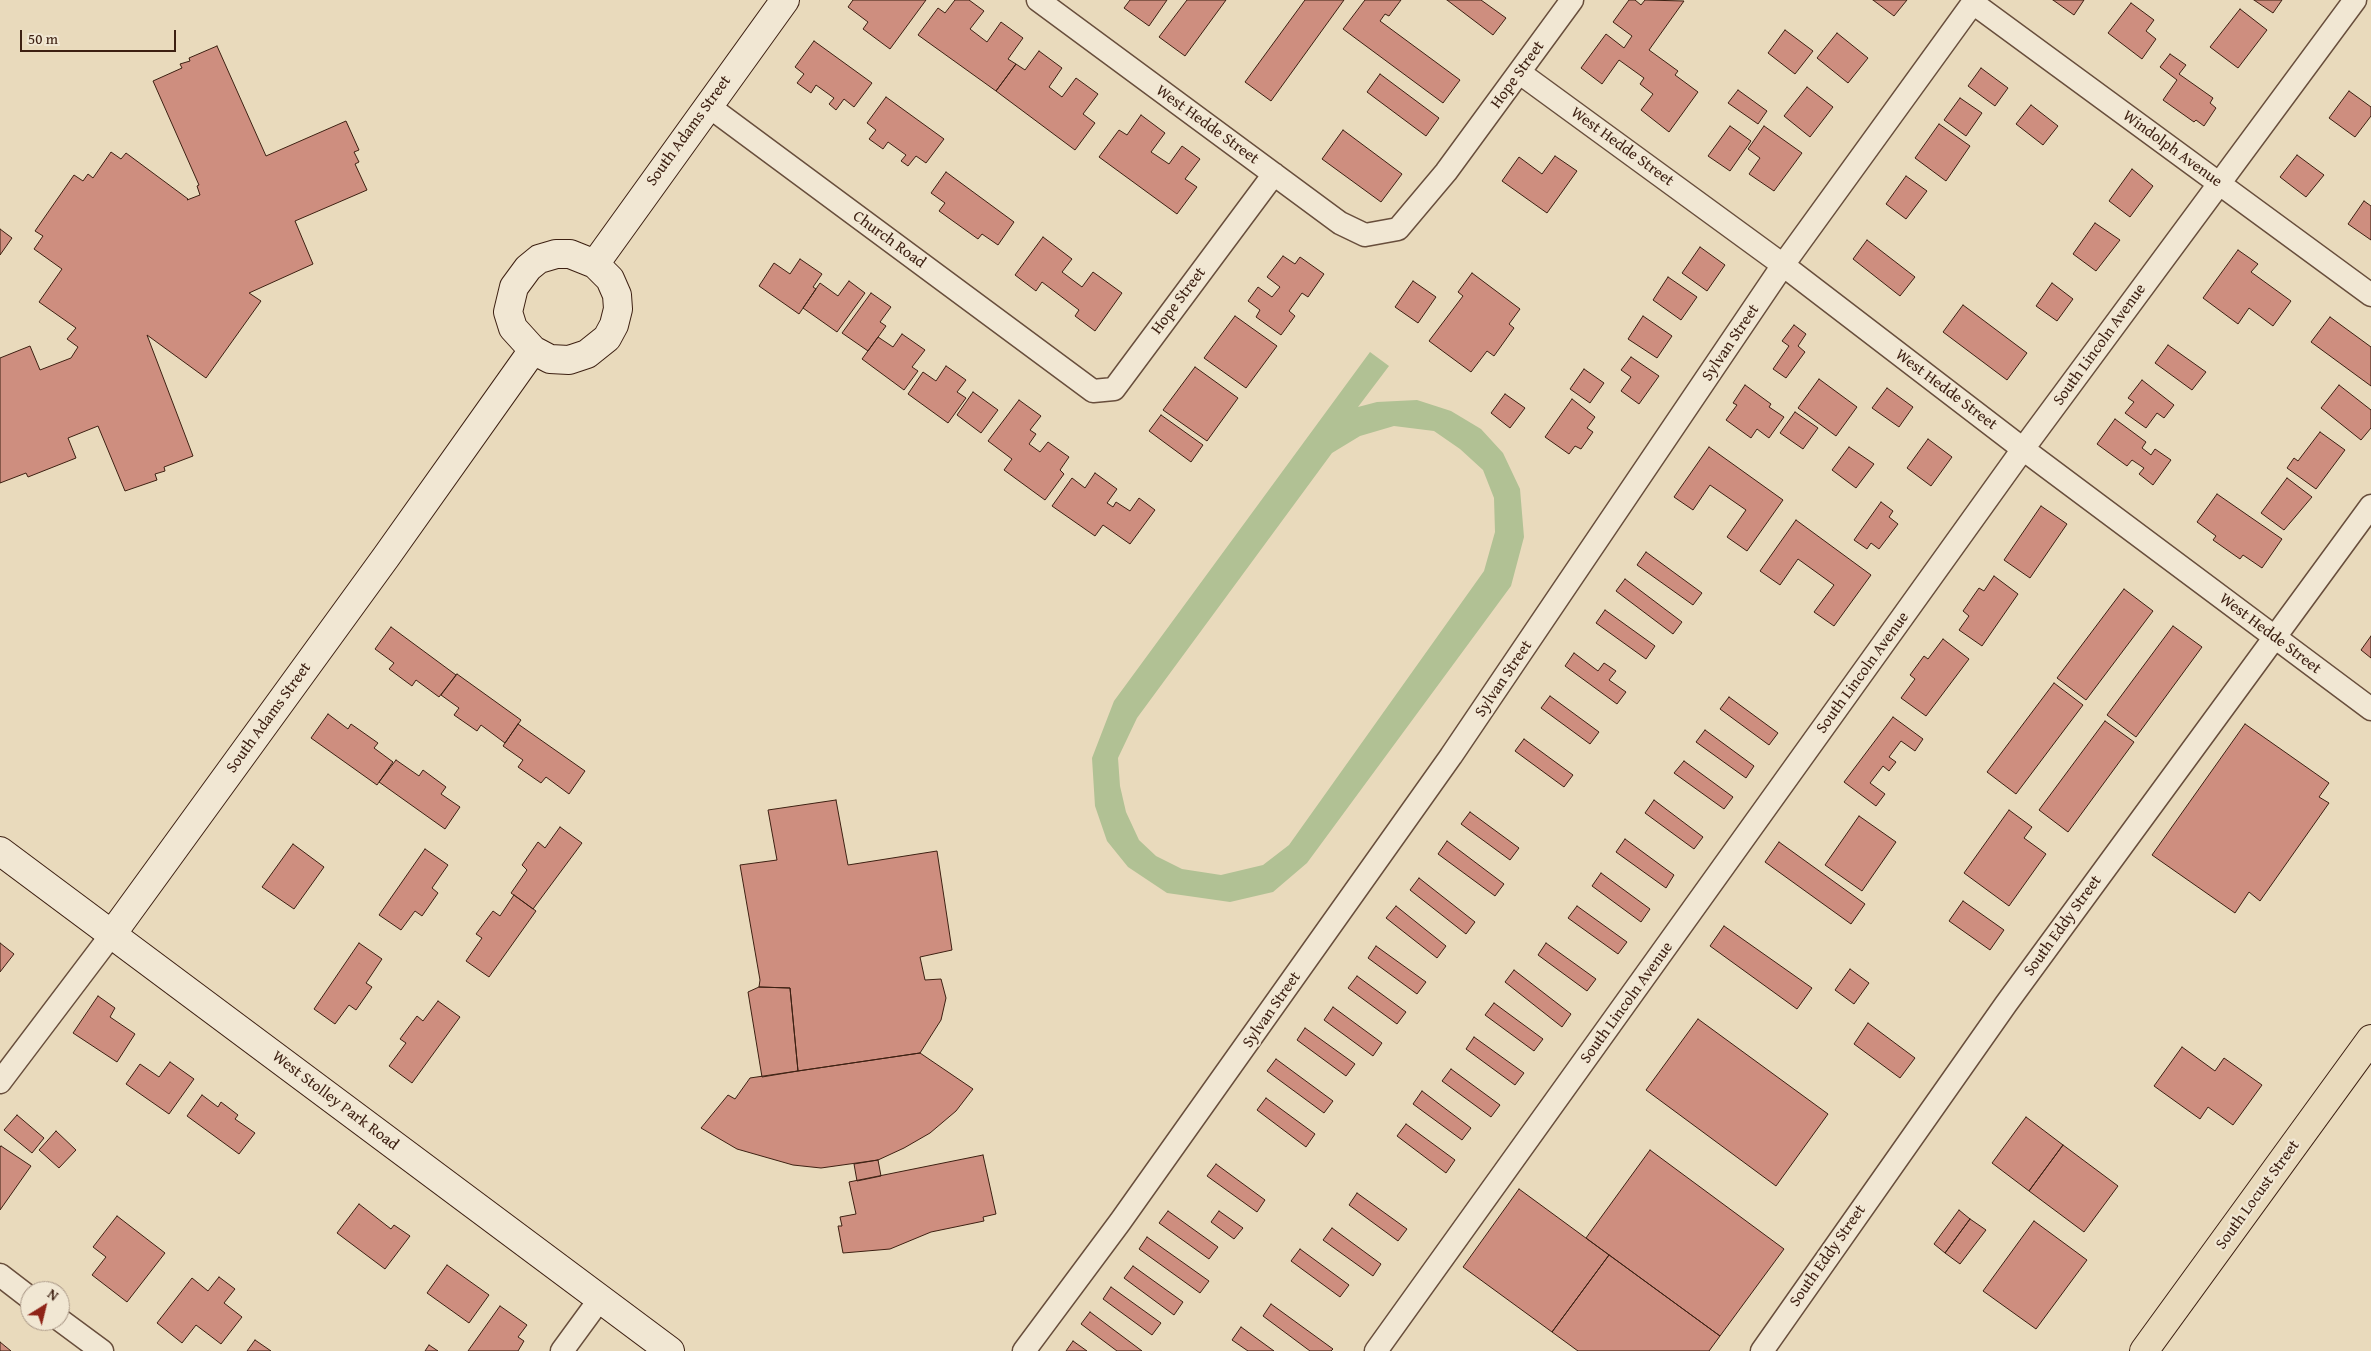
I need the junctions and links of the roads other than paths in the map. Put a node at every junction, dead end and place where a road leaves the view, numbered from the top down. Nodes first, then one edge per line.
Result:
1 (785, 0) edge
2 (1038, 0) edge
3 (1572, 0) edge
4 (2355, 0) edge
5 (1974, 1) edge
6 (1520, 73) junction
7 (707, 106) junction
8 (1274, 174) junction
9 (2219, 183) junction
10 (1382, 232) joint
11 (595, 264) junction
12 (1783, 265) junction
13 (2371, 295) edge
14 (534, 350) junction
15 (1070, 374) joint
16 (2023, 449) junction
17 (2371, 506) edge
18 (2275, 638) junction
19 (2371, 709) edge
20 (0, 852) edge
21 (112, 934) junction
22 (2371, 1039) edge
23 (0, 1082) edge
24 (0, 1275) edge
25 (20, 1290) edge
26 (600, 1299) junction
27 (70, 1327) edge
28 (102, 1351) edge
29 (562, 1351) edge
30 (670, 1351) edge
31 (1024, 1351) edge
32 (1376, 1351) edge
33 (1762, 1351) edge
34 (2144, 1351) edge

1 - 7 street, South Adams Street
2 - 8 street, West Hedde Street
3 - 6 street, Hope Street
4 - 9 street, South Lincoln Avenue
5 - 9 street, Windolph Avenue
5 - 12 street, Sylvan Street
6 - 10 street, Hope Street
6 - 12 street, West Hedde Street
7 - 11 street, South Adams Street
7 - 15 street, Church Road
8 - 10 street, West Hedde Street
8 - 15 street, Hope Street
9 - 13 street, Windolph Avenue
9 - 16 street, South Lincoln Avenue
11 - 14 street
11 - 14 street
12 - 16 street, West Hedde Street
12 - 31 street, Sylvan Street
14 - 21 street, South Adams Street
16 - 18 street, West Hedde Street
16 - 32 street, South Lincoln Avenue
17 - 18 street, South Eddy Street
18 - 19 street, West Hedde Street
18 - 33 street, South Eddy Street
20 - 21 street, West Stolley Park Road
21 - 23 street, South Adams Street
21 - 26 street, West Stolley Park Road
22 - 34 main road, South Locust Street
24 - 25 street
26 - 29 street
26 - 30 street, West Stolley Park Road
27 - 28 street

